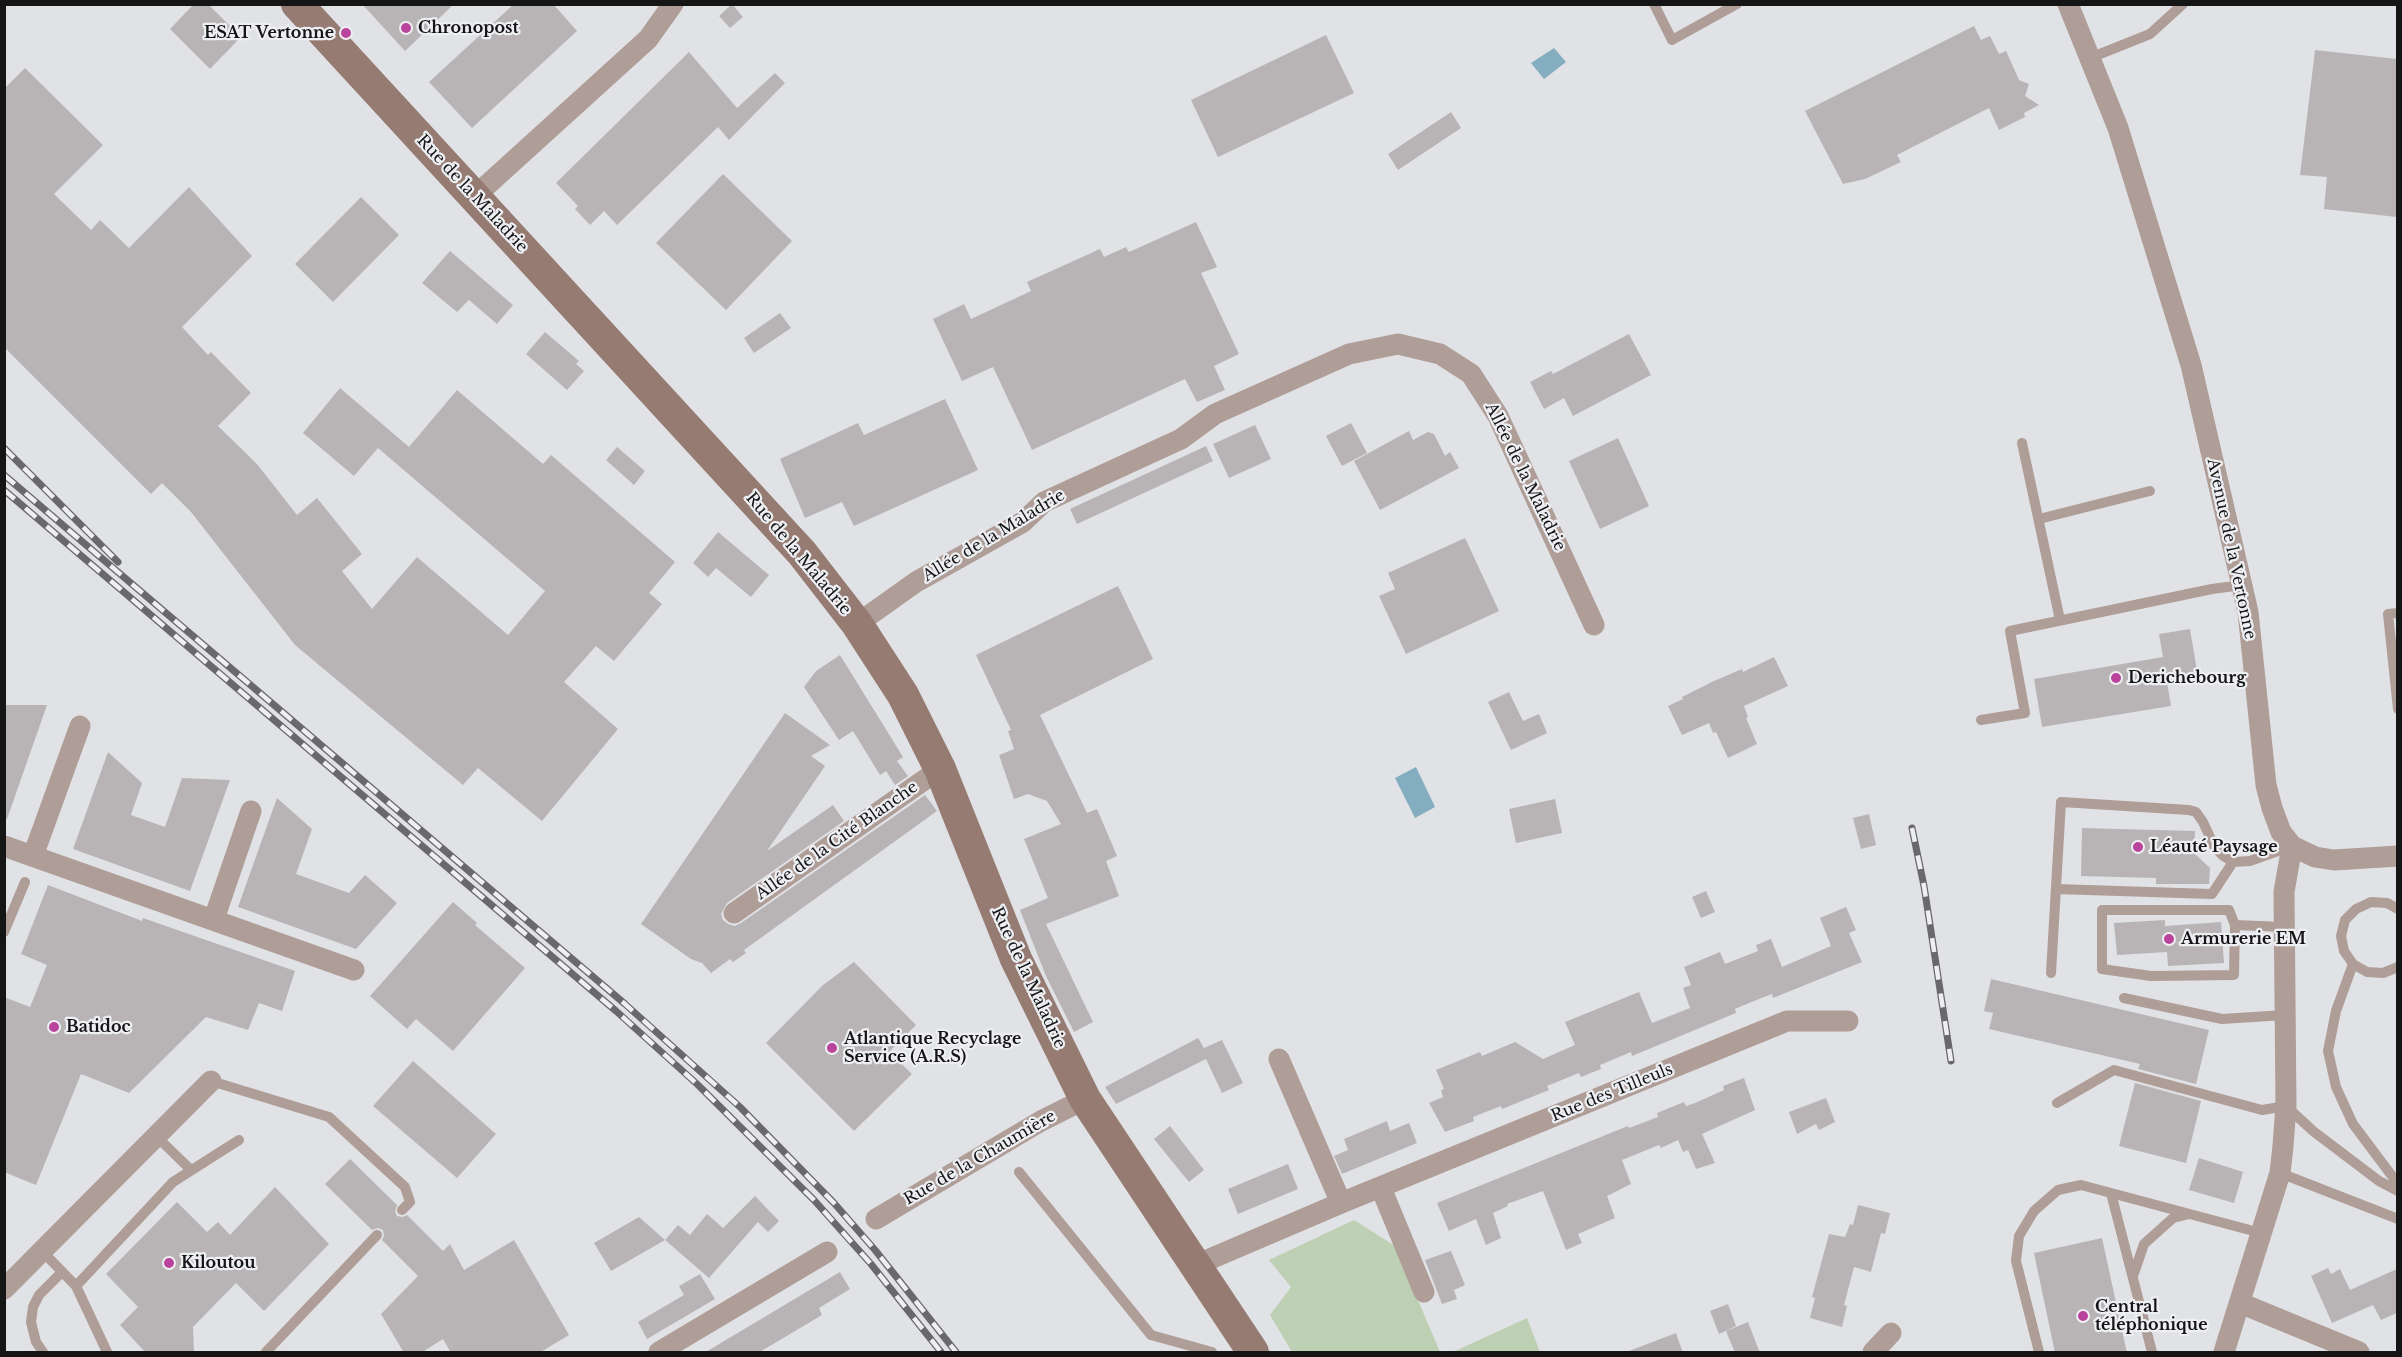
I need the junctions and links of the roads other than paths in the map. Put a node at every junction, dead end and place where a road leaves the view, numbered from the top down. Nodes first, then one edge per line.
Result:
1 (297, 4) edge
2 (673, 4) edge
3 (1654, 4) edge
4 (1737, 4) edge
5 (2068, 4) edge
6 (2183, 4) edge
7 (2090, 58) junction
8 (475, 196) junction
9 (2022, 442) dead end
10 (2150, 491) dead end
11 (2039, 519) junction
12 (2242, 585) junction
13 (2397, 613) edge
14 (2060, 620) junction
15 (857, 624) junction
16 (1594, 625) dead end
17 (2397, 709) edge
18 (1981, 720) dead end
19 (80, 726) dead end
20 (940, 769) junction
21 (251, 811) dead end
22 (4, 846) edge
23 (2292, 846) junction
24 (33, 856) junction
25 (2397, 856) edge
26 (2233, 862) junction
27 (25, 882) dead end
28 (2056, 889) junction
29 (2397, 909) edge
30 (734, 913) dead end
31 (214, 919) junction
32 (2235, 925) junction
33 (2284, 927) junction
34 (4, 932) edge
35 (2353, 964) junction
36 (2397, 967) edge
37 (354, 970) dead end
38 (2051, 973) dead end
39 (2124, 998) dead end
40 (2285, 1015) junction
41 (1848, 1021) dead end
42 (1279, 1059) dead end
43 (211, 1081) joint
44 (1085, 1099) junction
45 (2057, 1102) dead end
46 (2286, 1106) junction
47 (156, 1136) junction
48 (239, 1140) dead end
49 (191, 1170) junction
50 (1019, 1172) dead end
51 (2280, 1173) junction
52 (2397, 1184) edge
53 (1381, 1188) junction
54 (2397, 1191) edge
55 (2111, 1193) junction
56 (1341, 1203) junction
57 (402, 1210) dead end
58 (2189, 1214) junction
59 (876, 1219) dead end
60 (2397, 1219) edge
61 (2261, 1233) junction
62 (377, 1235) dead end
63 (42, 1251) junction
64 (827, 1252) dead end
65 (1197, 1266) junction
66 (62, 1272) junction
67 (2132, 1279) junction
68 (76, 1286) junction
69 (4, 1289) edge
70 (1424, 1292) dead end
71 (2240, 1303) junction
72 (1892, 1334) dead end
73 (1246, 1348) edge
74 (42, 1353) edge
75 (107, 1353) edge
76 (266, 1353) edge
77 (659, 1353) edge
78 (1212, 1353) edge
79 (1873, 1353) edge
80 (2039, 1353) edge
81 (2152, 1353) edge
82 (2224, 1353) edge
83 (2359, 1353) edge

1 - 8 street, Rue de la Maladrie
2 - 8 street
3 - 4 lane
5 - 7 street, Avenue de la Vertonne
6 - 7 lane
7 - 12 street, Avenue de la Vertonne
8 - 15 street, Rue de la Maladrie
9 - 11 lane
10 - 11 lane
11 - 14 lane
12 - 14 lane
12 - 23 street, Avenue de la Vertonne
13 - 17 lane
14 - 18 lane
15 - 16 street, Allée de la Maladrie
15 - 20 street, Rue de la Maladrie
19 - 24 street
20 - 30 street, Allée de la Cité Blanche
20 - 44 street, Rue de la Maladrie
21 - 31 street
22 - 24 street
23 - 25 street
23 - 26 lane
23 - 33 street
24 - 31 street
26 - 28 lane
26 - 28 lane
27 - 34 lane
28 - 38 lane
29 - 35 lane
31 - 37 street
32 - 32 lane
32 - 33 lane
33 - 40 street
35 - 36 lane
35 - 52 lane
39 - 40 lane
40 - 46 street
41 - 53 street, Rue des Tilleuls
42 - 56 street
43 - 47 street
43 - 57 lane
44 - 59 street, Rue de la Chaumière
44 - 65 street, Rue de la Maladrie
45 - 46 lane
46 - 51 street
46 - 54 lane
47 - 49 lane
47 - 63 street
48 - 49 lane
49 - 68 lane
50 - 78 lane
51 - 60 lane
51 - 61 street
53 - 56 street, Rue des Tilleuls
53 - 70 street
55 - 58 lane
55 - 67 lane
55 - 80 lane
56 - 65 street, Rue des Tilleuls
58 - 61 lane
58 - 67 lane
61 - 71 street
62 - 76 lane
63 - 66 lane
63 - 69 street
64 - 77 street
65 - 73 street, Rue de la Maladrie
66 - 68 lane
66 - 74 lane
67 - 81 lane
68 - 75 lane
71 - 82 street
71 - 83 street
72 - 79 street

